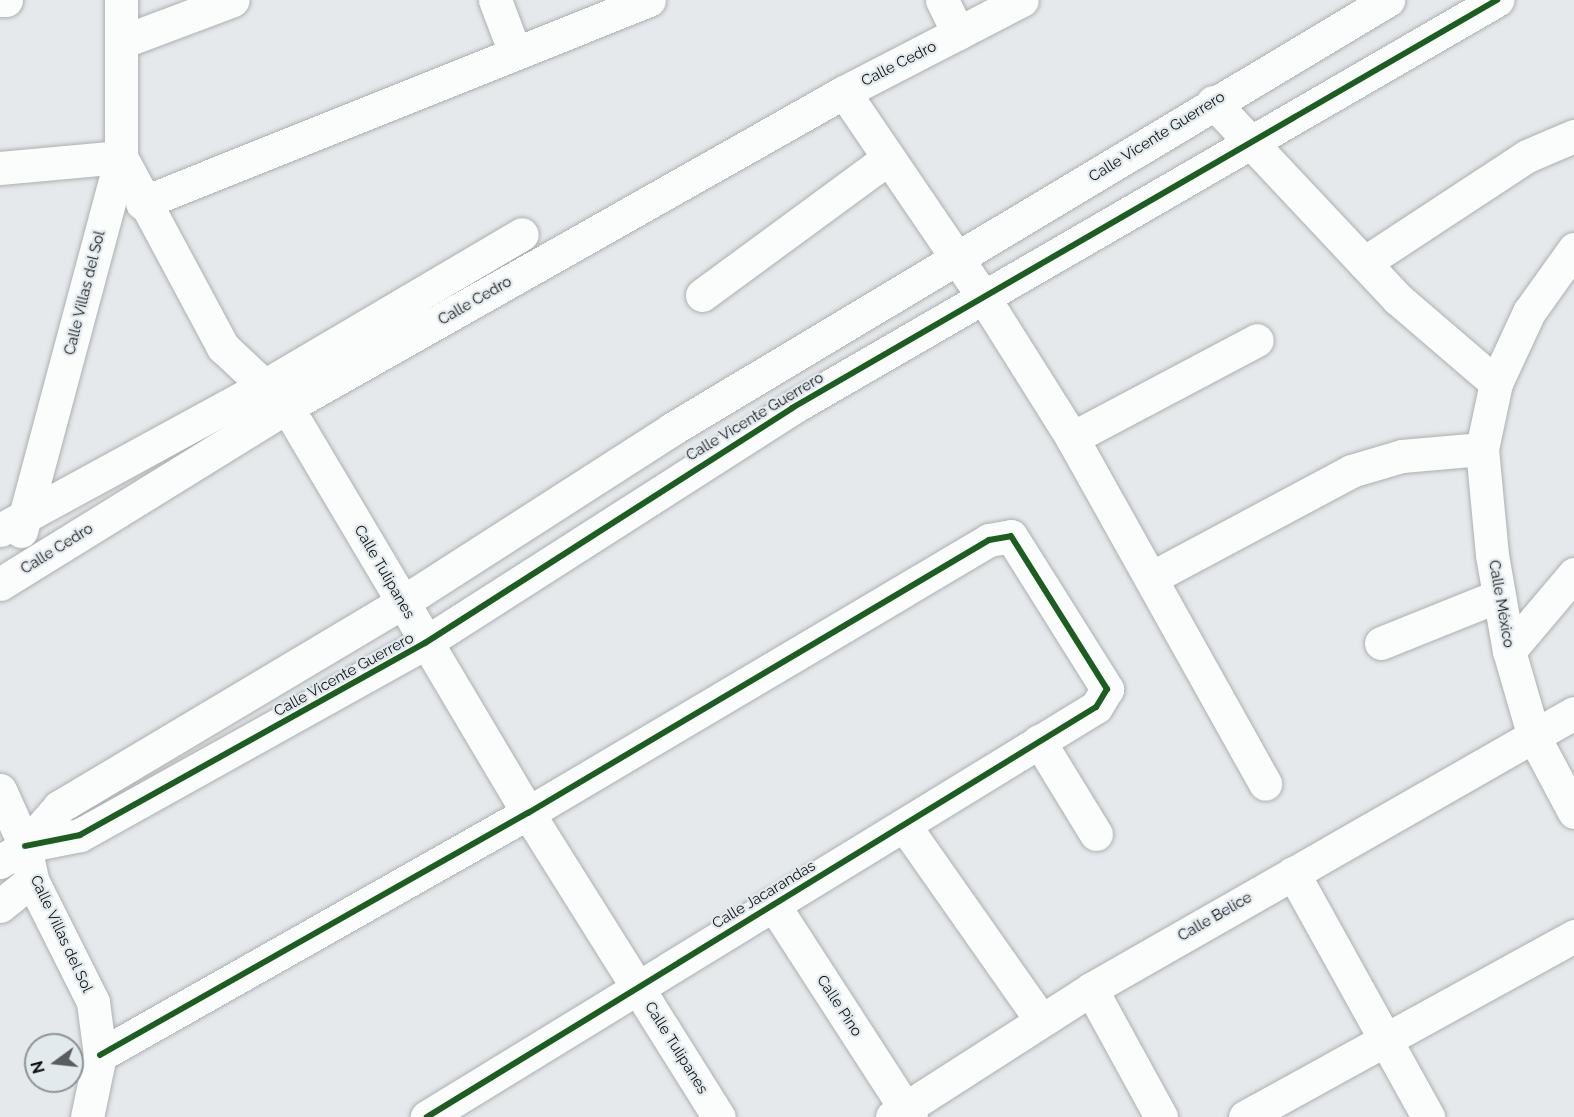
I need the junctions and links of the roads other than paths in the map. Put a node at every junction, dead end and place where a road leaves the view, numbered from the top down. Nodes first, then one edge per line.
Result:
1 (0, 0) edge
2 (6, 0) edge
3 (121, 0) edge
4 (233, 0) edge
5 (495, 0) edge
6 (649, 0) edge
7 (942, 0) edge
8 (1022, 0) edge
9 (1388, 0) edge
10 (1497, 0) edge
11 (958, 33) junction
12 (124, 41) junction
13 (515, 53) junction
14 (844, 92) junction
15 (1213, 102) junction
16 (1574, 136) edge
17 (1250, 146) junction
18 (121, 157) junction
19 (887, 159) junction
20 (0, 168) edge
21 (142, 203) junction
22 (522, 234) dead end
23 (1574, 249) edge
24 (956, 261) junction
25 (1364, 263) junction
26 (702, 295) dead end
27 (984, 298) junction
28 (1257, 340) dead end
29 (1496, 383) junction
30 (276, 397) junction
31 (672, 429) junction
32 (1072, 438) junction
33 (1482, 449) junction
34 (696, 466) junction
35 (14, 524) edge
36 (1574, 574) edge
37 (1151, 578) junction
38 (0, 579) edge
39 (0, 584) edge
40 (1498, 596) junction
41 (403, 602) junction
42 (425, 643) junction
43 (1381, 643) dead end
44 (1509, 651) junction
45 (1574, 713) edge
46 (1534, 737) junction
47 (1039, 741) junction
48 (1265, 784) dead end
49 (0, 790) edge
50 (1574, 812) edge
51 (528, 813) junction
52 (904, 825) junction
53 (1096, 834) dead end
54 (13, 854) edge
55 (1293, 873) junction
56 (32, 880) junction
57 (773, 904) junction
58 (0, 906) edge
59 (1574, 936) edge
60 (637, 985) junction
61 (1091, 988) junction
62 (1041, 1020) junction
63 (1385, 1041) junction
64 (100, 1055) junction
65 (902, 1114) edge
66 (87, 1117) edge
67 (427, 1117) edge
68 (719, 1117) edge
69 (1161, 1117) edge
70 (1245, 1117) edge
71 (1428, 1117) edge

1 - 2 street
3 - 12 street, Calle Villas del Sol
4 - 12 street
5 - 13 street
6 - 13 street
7 - 11 street
8 - 11 street, Calle Cedro
9 - 15 street, Calle Vicente Guerrero
10 - 17 street, Calle Vicente Guerrero
11 - 14 street, Calle Cedro
12 - 18 street, Calle Villas del Sol
13 - 21 street
14 - 19 street
14 - 30 street, Calle Cedro
15 - 17 street
15 - 24 street, Calle Vicente Guerrero
16 - 25 street
17 - 25 street
17 - 27 street, Calle Vicente Guerrero
18 - 20 street
18 - 21 street, Calle Tulipanes
18 - 35 street, Calle Villas del Sol
19 - 24 street
19 - 26 street
21 - 30 street, Calle Tulipanes
22 - 30 street, Calle Cedro
23 - 29 street, Calle México
24 - 27 street
24 - 31 street, Calle Vicente Guerrero
25 - 29 street
27 - 32 street
27 - 34 street, Calle Vicente Guerrero
28 - 32 street
29 - 33 street, Calle México
30 - 35 street, Calle Cedro
30 - 39 street, Calle Cedro
30 - 41 street, Calle Tulipanes
31 - 34 street
31 - 41 street, Calle Vicente Guerrero
32 - 37 street
33 - 37 street
33 - 40 street, Calle México
34 - 42 street, Calle Vicente Guerrero
35 - 38 street, Calle Villas del Sol
36 - 44 street
37 - 48 street
40 - 43 street
40 - 44 street, Calle México
41 - 42 street, Calle Tulipanes
41 - 54 street, Calle Vicente Guerrero
42 - 51 street, Calle Tulipanes
42 - 54 street, Calle Vicente Guerrero
44 - 46 street, Calle México
45 - 46 street, Calle Belice
46 - 50 street, Calle México
46 - 55 street, Calle Belice
47 - 51 street, Calle Jacarandas
47 - 52 street, Calle Jacarandas
47 - 53 street
49 - 54 street, Calle Villas del Sol
51 - 60 street, Calle Tulipanes
51 - 64 street
52 - 57 street, Calle Jacarandas
52 - 62 street
54 - 56 street, Calle Villas del Sol
55 - 61 street, Calle Belice
55 - 63 street
56 - 58 street
56 - 64 street, Calle Villas del Sol
57 - 60 street, Calle Jacarandas
57 - 65 street, Calle Pino
59 - 63 street
60 - 67 street, Calle Jacarandas
60 - 68 street, Calle Tulipanes
61 - 62 street, Calle Belice
61 - 69 street
62 - 65 street, Calle Belice
63 - 70 street
63 - 71 street
64 - 66 street, Calle Villas del Sol

